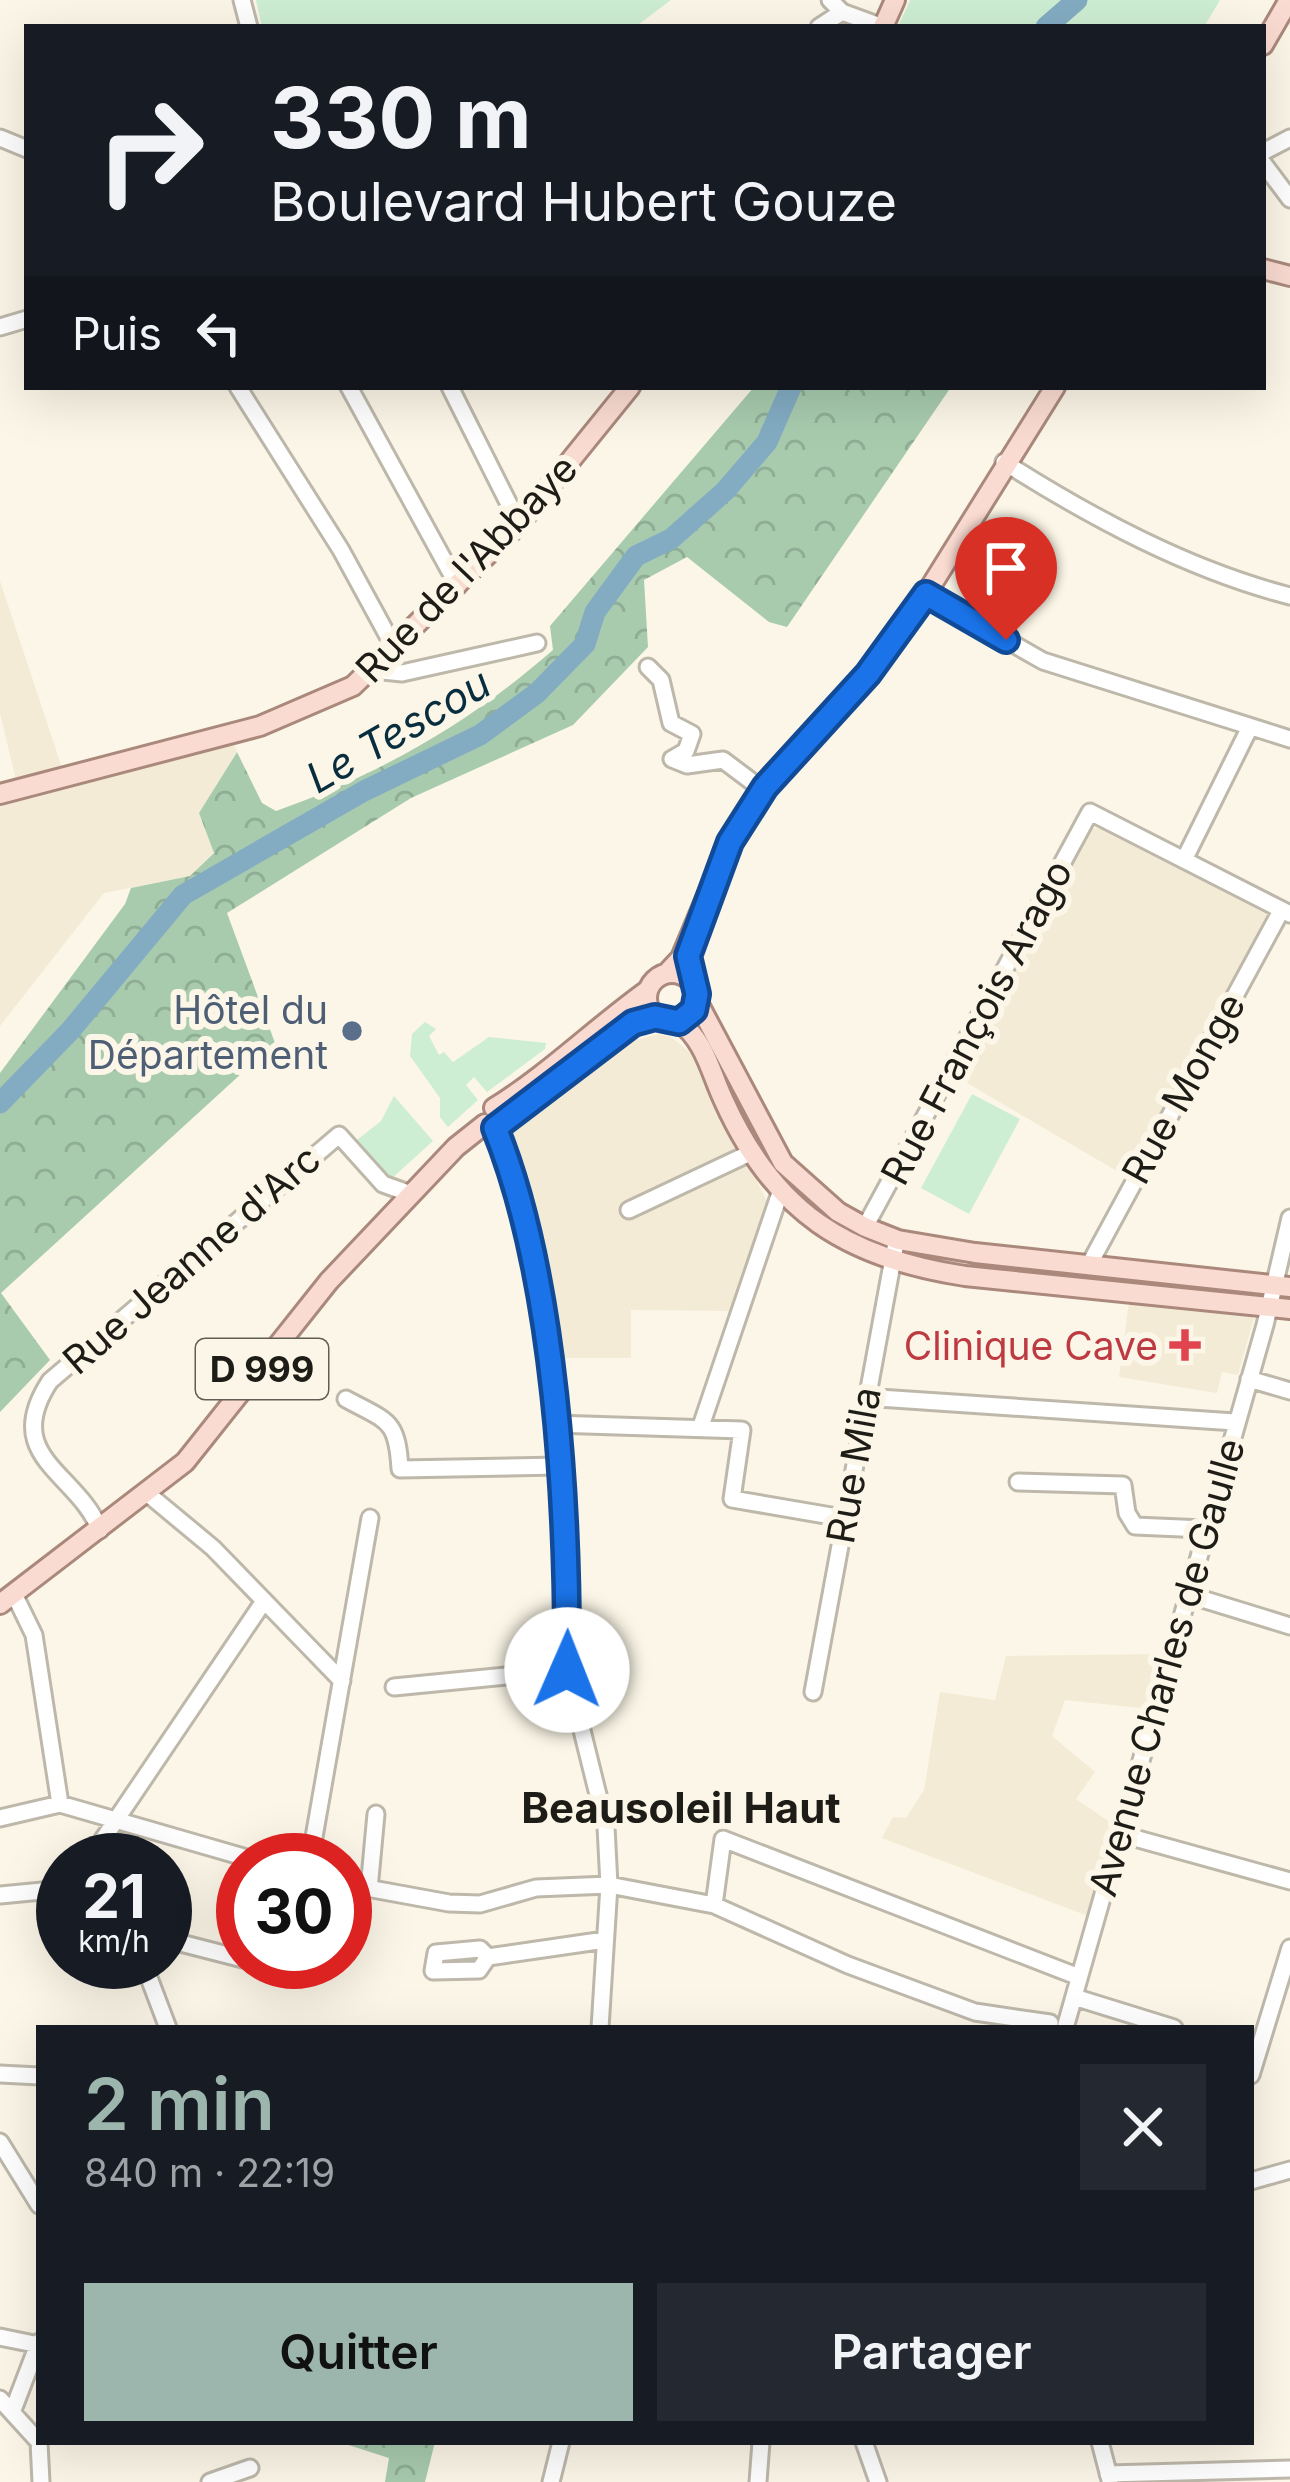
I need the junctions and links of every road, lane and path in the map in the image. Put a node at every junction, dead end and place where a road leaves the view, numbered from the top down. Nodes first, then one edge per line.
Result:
1 (1289, 0) edge
2 (836, 6) edge
3 (876, 24) edge
4 (1266, 40) edge
5 (1266, 167) edge
6 (1290, 199) edge
7 (242, 390) edge
8 (351, 390) edge
9 (452, 390) edge
10 (628, 390) edge
11 (1053, 390) edge
12 (1004, 462) junction
13 (520, 524) junction
14 (458, 586) junction
15 (926, 594) junction
16 (1290, 596) edge
17 (537, 643) dead end
18 (395, 650) junction
19 (648, 667) dead end
20 (373, 670) junction
21 (1250, 727) junction
22 (1290, 739) edge
23 (763, 790) junction
24 (0, 794) edge
25 (1184, 860) junction
26 (707, 898) junction
27 (1285, 912) edge
28 (667, 973) junction
29 (648, 990) junction
30 (696, 994) junction
31 (655, 1017) junction
32 (679, 1022) junction
33 (494, 1119) junction
34 (750, 1153) junction
35 (780, 1193) junction
36 (412, 1194) junction
37 (629, 1210) dead end
38 (1290, 1218) edge
39 (865, 1227) junction
40 (898, 1240) junction
41 (891, 1262) junction
42 (1090, 1265) junction
43 (1282, 1286) edge
44 (1280, 1308) edge
45 (1249, 1379) junction
46 (1290, 1391) edge
47 (864, 1397) junction
48 (346, 1399) dead end
49 (1235, 1422) junction
50 (554, 1424) junction
51 (701, 1426) junction
52 (559, 1466) junction
53 (1018, 1483) dead end
54 (148, 1494) junction
55 (844, 1518) junction
56 (370, 1519) dead end
57 (1204, 1529) junction
58 (100, 1530) junction
59 (1186, 1594) junction
60 (7, 1599) edge
61 (264, 1601) junction
62 (1290, 1626) edge
63 (567, 1670) junction
64 (342, 1681) junction
65 (394, 1687) dead end
66 (813, 1692) dead end
67 (60, 1804) junction
68 (376, 1814) dead end
69 (0, 1818) edge
70 (117, 1823) junction
71 (109, 1833) edge
72 (315, 1833) edge
73 (1120, 1834) junction
74 (216, 1850) edge
75 (372, 1857) edge
76 (1290, 1882) edge
77 (609, 1886) junction
78 (372, 1889) edge
79 (36, 1890) edge
80 (0, 1893) edge
81 (714, 1905) junction
82 (605, 1940) junction
83 (1290, 1948) edge
84 (488, 1957) dead end
85 (1078, 1977) junction
86 (153, 1989) edge
87 (1074, 1997) junction
88 (167, 2025) edge
89 (600, 2025) edge
90 (1050, 2025) edge
91 (1057, 2025) edge
92 (1164, 2025) edge
93 (1254, 2053) edge
94 (0, 2074) edge
95 (36, 2076) edge
96 (0, 2142) edge
97 (1290, 2170) edge
98 (1254, 2180) edge
99 (36, 2200) edge
100 (0, 2337) edge
101 (36, 2343) edge
102 (36, 2350) edge
103 (7, 2404) edge
104 (36, 2438) edge
105 (39, 2445) edge
106 (560, 2445) edge
107 (761, 2445) edge
108 (865, 2445) edge
109 (1101, 2445) edge
110 (250, 2468) dead end
111 (1290, 2469) edge
112 (1109, 2478) edge
113 (41, 2482) edge
114 (210, 2482) edge
115 (550, 2482) edge
116 (758, 2482) edge
117 (878, 2482) edge

1 - 4 main road
2 - 3 street
5 - 6 street
7 - 18 street
8 - 14 street
9 - 13 street
10 - 13 main road, Rue de l'Abbaye
11 - 12 main road
12 - 15 main road
12 - 16 street
13 - 14 main road, Rue de l'Abbaye
14 - 18 main road, Rue de l'Abbaye
15 - 21 street
15 - 23 main road
17 - 20 street
18 - 20 main road, Rue de l'Abbaye
19 - 23 street
20 - 24 main road, Rue de l'Abbaye
21 - 22 street
21 - 25 street
23 - 26 main road
25 - 27 street
25 - 39 street, Rue François Arago
26 - 28 main road
26 - 30 main road
27 - 42 street, Rue Monge
28 - 29 main road
28 - 30 main road
29 - 31 main road
29 - 33 main road, D 999
30 - 32 main road
30 - 39 main road
31 - 32 main road
31 - 33 main road, D 999
32 - 34 main road
33 - 36 main road, D 999
33 - 50 street
34 - 35 main road
34 - 37 street
35 - 41 main road
35 - 51 street
36 - 54 main road, D 999
36 - 58 street, Rue Jeanne d'Arc
38 - 43 street, Avenue Charles de Gaulle
39 - 40 main road
40 - 41 street, Rue Mila
40 - 42 main road
41 - 44 main road
41 - 47 street, Rue Mila
42 - 43 main road
43 - 44 street, Avenue Charles de Gaulle
44 - 45 street, Avenue Charles de Gaulle
45 - 46 street
45 - 49 street, Avenue Charles de Gaulle
47 - 49 street
47 - 55 street, Rue Mila
48 - 52 street
49 - 57 street, Avenue Charles de Gaulle
50 - 51 street
50 - 52 street
51 - 55 street
52 - 63 street
53 - 57 street
54 - 58 main road, D 999
54 - 61 street
55 - 66 street, Rue Mila
56 - 64 street
57 - 59 street, Avenue Charles de Gaulle
58 - 60 main road, D 999
59 - 62 street
59 - 73 street, Avenue Charles de Gaulle
60 - 67 street
61 - 64 street
61 - 70 street
63 - 65 street
63 - 77 street
64 - 72 street
67 - 69 street
67 - 70 street
68 - 75 street
70 - 71 street
70 - 74 street
73 - 76 street
73 - 85 street, Avenue Charles de Gaulle
77 - 78 street
77 - 81 street
77 - 82 street
79 - 80 street
81 - 85 street
81 - 90 street
82 - 84 street
82 - 89 street
83 - 93 street
85 - 87 street, Avenue Charles de Gaulle
86 - 88 street
87 - 91 street, Avenue Charles de Gaulle
87 - 92 street
94 - 95 street
96 - 99 street
97 - 98 street
100 - 101 street
102 - 103 street
103 - 104 street
105 - 113 street
106 - 115 street
107 - 116 street
108 - 117 street
109 - 112 street
110 - 114 street
111 - 112 street

